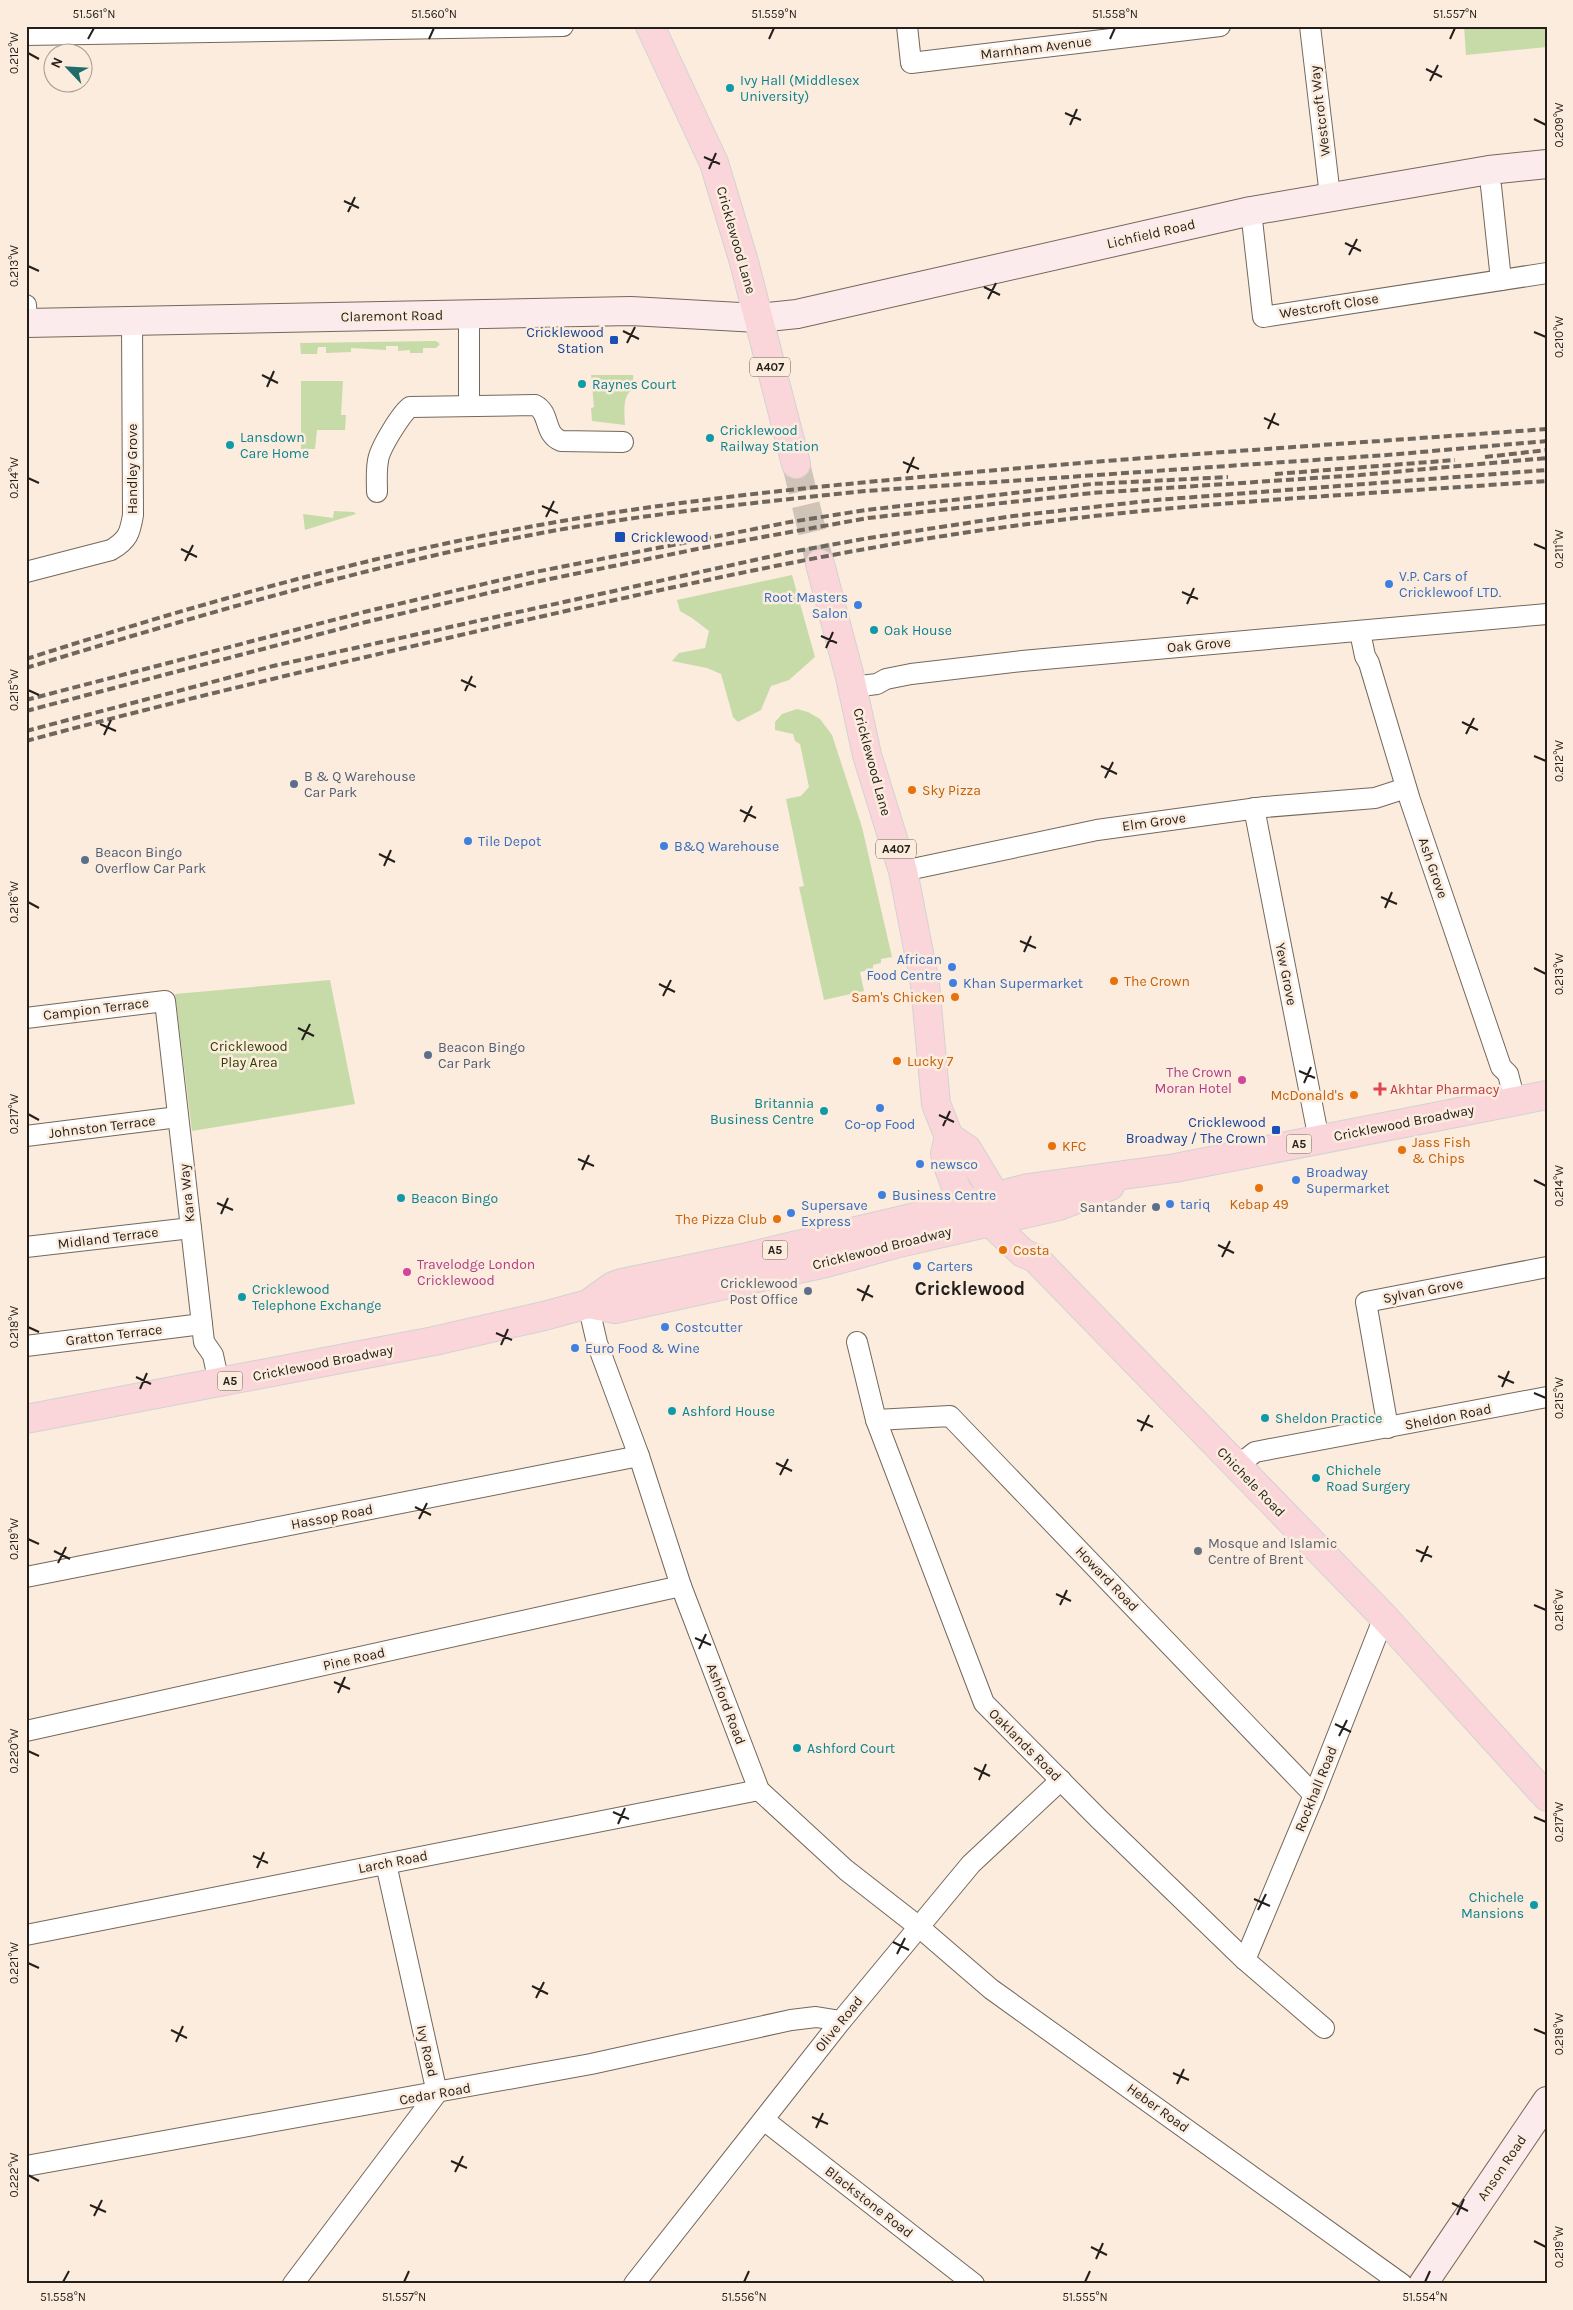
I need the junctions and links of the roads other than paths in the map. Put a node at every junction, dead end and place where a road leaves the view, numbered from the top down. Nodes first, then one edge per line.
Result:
1 (563, 26) edge
2 (650, 26) edge
3 (907, 26) edge
4 (1220, 26) edge
5 (1310, 26) edge
6 (1138, 32) edge
7 (26, 35) edge
8 (1078, 35) edge
9 (1547, 164) edge
10 (1491, 186) dead end
11 (1330, 196) junction
12 (1251, 211) junction
13 (1547, 273) edge
14 (1501, 280) junction
15 (26, 305) edge
16 (469, 314) junction
17 (758, 318) junction
18 (132, 321) junction
19 (26, 323) edge
20 (469, 406) junction
21 (623, 442) dead end
22 (796, 464) tunnel mouth
23 (377, 492) dead end
24 (820, 564) tunnel mouth
25 (26, 572) edge
26 (1547, 614) edge
27 (1360, 632) junction
28 (852, 687) junction
29 (1406, 788) junction
30 (1254, 808) junction
31 (903, 871) junction
32 (165, 1001) joint
33 (26, 1018) edge
34 (1547, 1095) edge
35 (1516, 1102) junction
36 (178, 1117) junction
37 (26, 1136) edge
38 (949, 1137) junction
39 (1319, 1140) junction
40 (1142, 1173) junction
41 (966, 1204) junction
42 (993, 1209) junction
43 (1018, 1215) junction
44 (191, 1228) junction
45 (26, 1247) edge
46 (1035, 1258) junction
47 (1547, 1267) edge
48 (588, 1304) junction
49 (202, 1324) junction
50 (857, 1342) dead end
51 (26, 1346) edge
52 (219, 1383) junction
53 (1547, 1398) edge
54 (26, 1419) edge
55 (876, 1420) junction
56 (1388, 1428) junction
57 (639, 1456) junction
58 (1236, 1467) junction
59 (26, 1577) edge
60 (681, 1586) junction
61 (1384, 1618) junction
62 (26, 1731) edge
63 (1061, 1780) junction
64 (759, 1790) junction
65 (1314, 1795) junction
66 (1547, 1797) edge
67 (386, 1864) junction
68 (919, 1928) junction
69 (26, 1935) edge
70 (1245, 1960) junction
71 (841, 2021) junction
72 (1324, 2028) dead end
73 (437, 2093) junction
74 (1547, 2101) edge
75 (764, 2120) junction
76 (26, 2166) edge
77 (292, 2284) edge
78 (634, 2284) edge
79 (974, 2284) edge
80 (1402, 2284) edge
81 (1423, 2284) edge

1 - 7 street
2 - 17 main road, Cricklewood Lane / A407
3 - 8 street, Marnham Avenue
4 - 6 street, Marnham Avenue
5 - 11 street, Westcroft Way
6 - 8 street, Marnham Avenue
9 - 11 street, Lichfield Road
10 - 14 street
11 - 12 street, Lichfield Road
12 - 14 street, Westcroft Close
12 - 17 street, Lichfield Road
13 - 14 street, Westcroft Close
15 - 19 street
16 - 17 street, Claremont Road
16 - 18 street, Claremont Road
16 - 20 street
17 - 22 main road, Cricklewood Lane / A407
18 - 19 street, Claremont Road
18 - 25 street, Handley Grove
20 - 21 street
20 - 23 street
24 - 28 main road, Cricklewood Lane / A407
26 - 27 street, Oak Grove
27 - 28 street, Oak Grove
27 - 29 street, Ash Grove
28 - 31 main road, Cricklewood Lane / A407
29 - 30 street, Elm Grove
29 - 35 street, Ash Grove
30 - 31 street, Elm Grove
30 - 39 street, Yew Grove
31 - 38 main road, Cricklewood Lane / A407
32 - 33 street, Campion Terrace
32 - 36 street, Kara Way
34 - 35 main road, Cricklewood Broadway / A5
35 - 39 main road, Cricklewood Broadway / A5
36 - 37 street, Johnston Terrace
36 - 44 street, Kara Way
38 - 41 main road, Cricklewood Lane / A407
38 - 42 main road, Cricklewood Lane / A407
39 - 40 main road, Cricklewood Broadway / A5
40 - 42 main road, Cricklewood Broadway / A5
40 - 43 main road, Cricklewood Broadway / A5
41 - 42 main road, A407
41 - 48 main road, Cricklewood Broadway / A5
42 - 43 main road, Cricklewood Broadway / A5
42 - 46 main road, Chichele Road / A407
42 - 48 main road, Cricklewood Broadway / A5
43 - 46 main road
44 - 45 street, Midland Terrace
44 - 49 street, Kara Way
46 - 58 main road, Chichele Road / A407
47 - 56 street, Sylvan Grove
48 - 52 main road, Cricklewood Broadway / A5
48 - 57 street, Ashford Road
49 - 51 street, Gratton Terrace
49 - 52 street, Kara Way
50 - 55 street, Oaklands Road
52 - 54 main road, Cricklewood Broadway / A5
53 - 56 street, Sheldon Road
55 - 63 street, Oaklands Road
55 - 65 street, Howard Road
56 - 58 street, Sheldon Road
57 - 59 street, Hassop Road
57 - 60 street, Ashford Road
58 - 61 main road, Chichele Road / A407
60 - 62 street, Pine Road
60 - 64 street, Ashford Road
61 - 65 street, Rockhall Road
61 - 66 main road, Chichele Road / A407
63 - 68 street, Olive Road
63 - 70 street, Oaklands Road
64 - 67 street, Larch Road
64 - 68 street, Ashford Road
65 - 70 street, Rockhall Road
67 - 69 street, Larch Road
67 - 73 street, Ivy Road
68 - 71 street, Olive Road
68 - 80 street, Heber Road
70 - 72 street, Oaklands Road
71 - 73 street, Cedar Road
71 - 75 street, Olive Road
73 - 76 street, Cedar Road
73 - 77 street, Ivy Road
74 - 81 street, Anson Road
75 - 78 street, Olive Road
75 - 79 street, Blackstone Road

